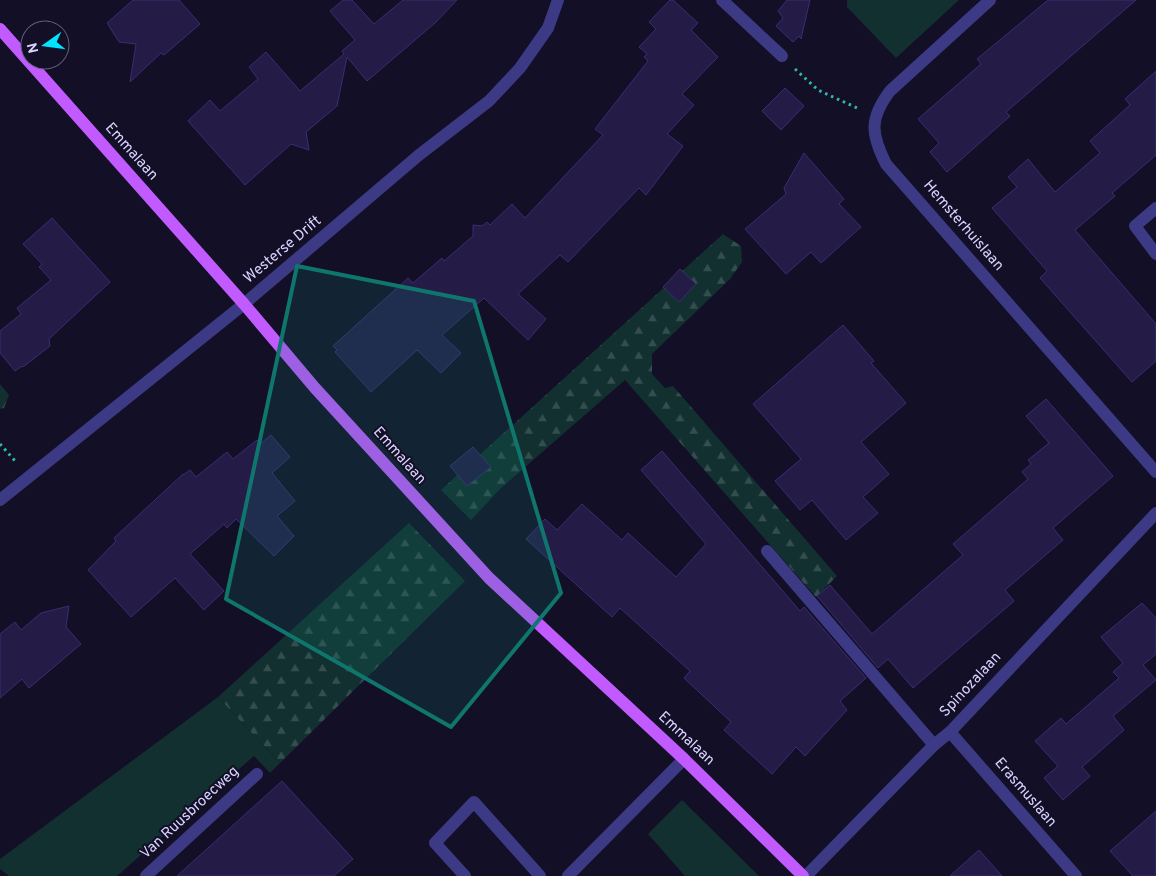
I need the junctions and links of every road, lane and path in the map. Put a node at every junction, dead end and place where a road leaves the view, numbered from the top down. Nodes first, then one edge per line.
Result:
1 (558, 0) edge
2 (722, 0) edge
3 (990, 0) edge
4 (0, 29) edge
5 (782, 56) joint
6 (876, 116) junction
7 (1156, 208) edge
8 (1156, 254) edge
9 (244, 304) junction
10 (1156, 472) edge
11 (0, 500) edge
12 (1156, 513) edge
13 (767, 551) dead end
14 (950, 732) junction
15 (934, 745) junction
16 (684, 759) junction
17 (256, 774) dead end
18 (146, 876) edge
19 (465, 876) edge
20 (540, 876) edge
21 (568, 876) edge
22 (805, 876) edge
23 (1076, 876) edge

1 - 9 street, Westerse Drift
2 - 5 street
3 - 6 street, Hemsterhuislaan
4 - 9 main road, Emmalaan
5 - 6 path
6 - 10 street, Hemsterhuislaan
7 - 8 street
9 - 11 street, Westerse Drift
9 - 16 main road, Emmalaan
12 - 14 street, Spinozalaan
13 - 15 street
14 - 15 street, Spinozalaan
14 - 23 street, Erasmuslaan
15 - 22 street, Spinozalaan
16 - 21 street
16 - 22 main road, Emmalaan
17 - 18 street, Van Ruusbroecweg
19 - 20 street

